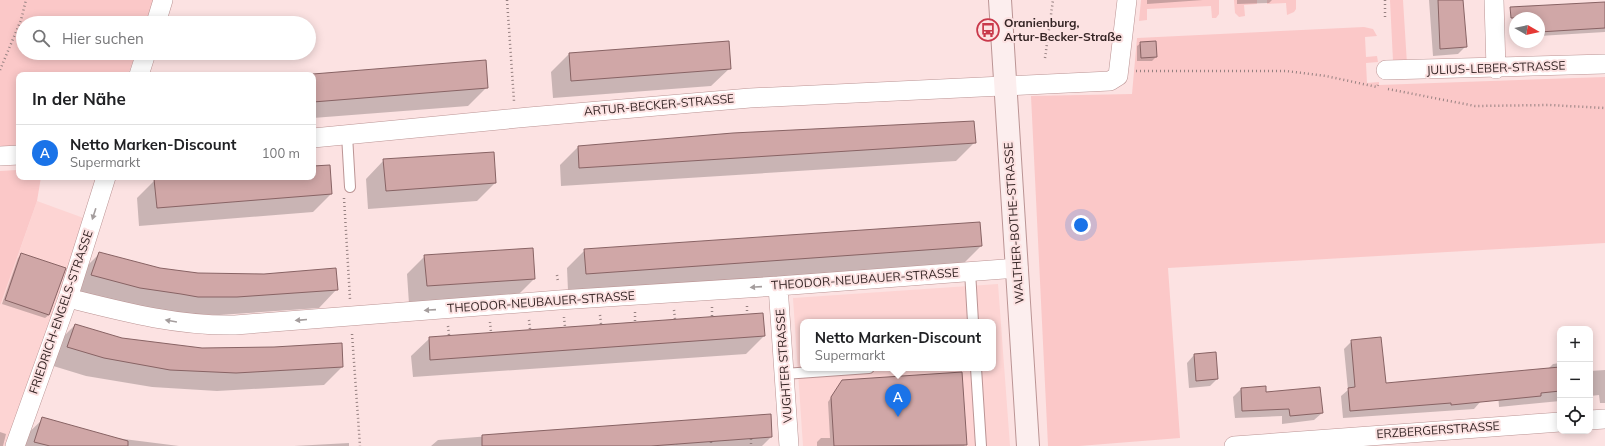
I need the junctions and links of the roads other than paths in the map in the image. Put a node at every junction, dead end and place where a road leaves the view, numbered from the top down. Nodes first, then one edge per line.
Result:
1 (163, 0) edge
2 (1000, 0) edge
3 (1127, 0) edge
4 (1494, 0) edge
5 (158, 16) edge
6 (144, 60) edge
7 (1605, 64) edge
8 (1496, 69) junction
9 (1386, 70) road end
10 (140, 72) edge
11 (1005, 86) junction
12 (347, 135) junction
13 (316, 138) edge
14 (16, 155) edge
15 (0, 156) edge
16 (105, 180) edge
17 (346, 188) road end
18 (1018, 268) junction
19 (970, 271) junction
20 (778, 286) junction
21 (68, 298) junction
22 (973, 319) edge
23 (826, 371) edge
24 (976, 371) edge
25 (784, 374) junction
26 (1605, 419) edge
27 (1593, 420) edge
28 (1557, 422) edge
29 (1269, 445) edge
30 (15, 446) edge
31 (789, 446) edge
32 (981, 446) edge
33 (1028, 446) edge
34 (1234, 446) edge

1 - 5 street
2 - 11 street, WALTHER-BOTHE-STRASSE
3 - 11 street, ARTUR-BECKER-STRASSE
4 - 8 street
6 - 10 street
7 - 8 street, JULIUS-LEBER-STRASSE
8 - 9 street, JULIUS-LEBER-STRASSE
11 - 12 street, ARTUR-BECKER-STRASSE
11 - 18 street, WALTHER-BOTHE-STRASSE
12 - 13 street, ARTUR-BECKER-STRASSE
12 - 17 lane
14 - 15 street
16 -> 21 street, FRIEDRICH-ENGELS-STRASSE
18 - 19 street, THEODOR-NEUBAUER-STRASSE
18 - 33 street, WALTHER-BOTHE-STRASSE
19 - 20 street, THEODOR-NEUBAUER-STRASSE
19 - 22 lane
20 -> 21 street, THEODOR-NEUBAUER-STRASSE
20 - 25 street, VUGHTER STRASSE
21 - 30 street, FRIEDRICH-ENGELS-STRASSE
23 - 25 lane
24 - 32 lane
25 - 31 street, VUGHTER STRASSE
26 - 27 street
28 - 29 street, ERZBERGERSTRASSE
29 - 34 street, ERZBERGERSTRASSE

